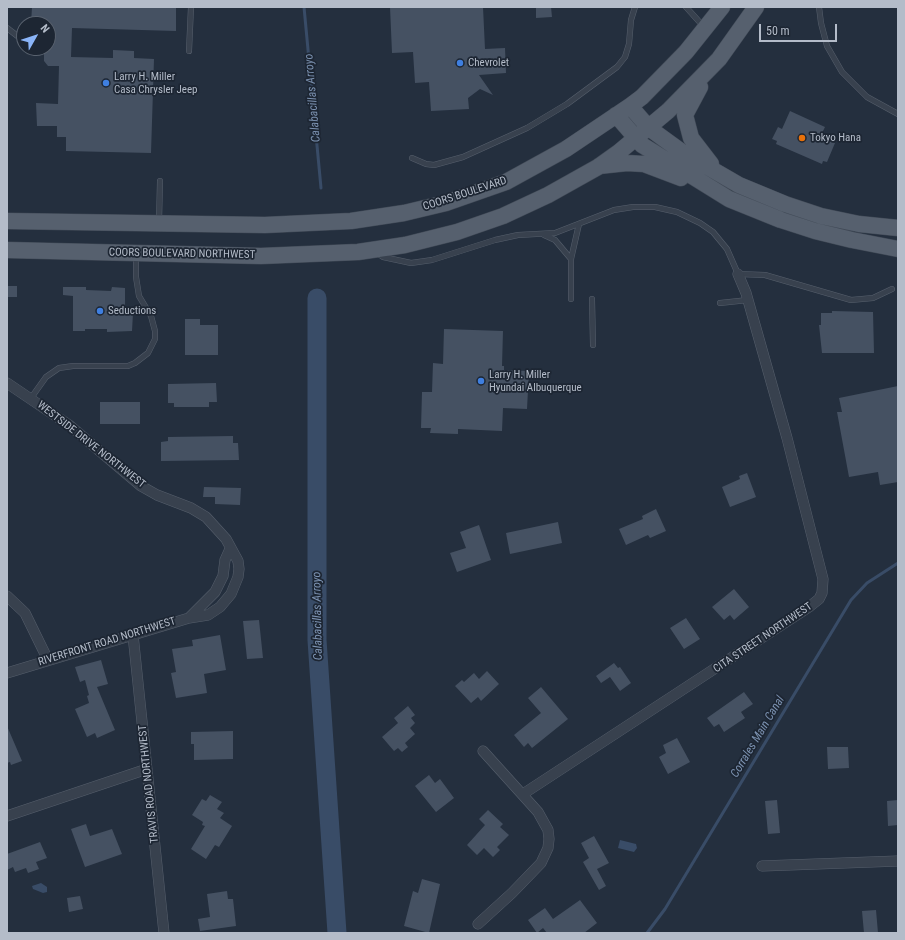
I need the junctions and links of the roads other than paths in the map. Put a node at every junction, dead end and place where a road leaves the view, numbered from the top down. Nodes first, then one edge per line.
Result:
1 (191, 7) edge
2 (634, 7) edge
3 (686, 7) edge
4 (722, 7) edge
5 (756, 7) edge
6 (819, 7) edge
7 (7, 28) edge
8 (705, 29) junction
9 (16, 35) edge
10 (189, 51) dead end
11 (718, 60) junction
12 (630, 106) junction
13 (898, 114) edge
14 (616, 115) junction
15 (649, 128) junction
16 (635, 139) junction
17 (412, 158) dead end
18 (598, 167) junction
19 (724, 177) junction
20 (160, 181) dead end
21 (729, 199) junction
22 (7, 221) edge
23 (136, 223) junction
24 (159, 224) junction
25 (579, 224) junction
26 (7, 227) edge
27 (898, 228) edge
28 (542, 235) junction
29 (898, 249) edge
30 (7, 250) edge
31 (365, 251) junction
32 (136, 253) junction
33 (571, 259) junction
34 (738, 274) junction
35 (892, 289) dead end
36 (571, 299) dead end
37 (592, 299) dead end
38 (748, 300) junction
39 (720, 303) dead end
40 (593, 345) dead end
41 (7, 383) edge
42 (31, 398) junction
43 (230, 548) junction
44 (7, 596) edge
45 (208, 615) joint
46 (189, 618) junction
47 (133, 635) junction
48 (48, 660) junction
49 (7, 673) edge
50 (483, 750) dead end
51 (147, 769) junction
52 (523, 794) junction
53 (7, 816) edge
54 (898, 861) edge
55 (762, 866) dead end
56 (478, 924) dead end
57 (164, 933) edge

1 - 10 lane
2 - 17 lane
3 - 8 lane
4 - 8 main road, COORS BOULEVARD
5 - 11 main road
6 - 13 lane
7 - 9 lane
8 - 12 main road, COORS BOULEVARD
11 - 15 main road
11 - 19 main road
12 - 14 main road, COORS BOULEVARD
12 - 15 main road
14 - 16 main road
14 - 24 main road, COORS BOULEVARD
15 - 16 main road
15 - 19 main road
16 - 18 main road
16 - 21 main road
18 - 21 main road
18 - 31 main road
19 - 27 main road
20 - 24 lane
21 - 29 main road
22 - 23 main road
23 - 24 main road
23 - 26 main road
25 - 28 lane
25 - 33 lane
25 - 34 lane
28 - 31 lane
28 - 33 lane
30 - 32 main road, COORS BOULEVARD NORTHWEST
31 - 32 main road, COORS BOULEVARD NORTHWEST
32 - 42 lane
33 - 36 lane
34 - 35 lane
34 - 38 street, CITA STREET NORTHWEST
37 - 40 lane
38 - 39 lane
38 - 52 street, CITA STREET NORTHWEST
41 - 42 street, WESTSIDE DRIVE NORTHWEST
42 - 43 street, WESTSIDE DRIVE NORTHWEST
43 - 45 street, WESTSIDE DRIVE NORTHWEST
43 - 46 street
44 - 48 street
45 - 46 street, RIVERFRONT ROAD NORTHWEST
46 - 47 street, RIVERFRONT ROAD NORTHWEST
47 - 48 street, RIVERFRONT ROAD NORTHWEST
47 - 51 street, TRAVIS ROAD NORTHWEST
48 - 49 street, RIVERFRONT ROAD NORTHWEST
50 - 52 street
51 - 53 street
51 - 57 street, TRAVIS ROAD NORTHWEST
52 - 56 street
54 - 55 street

